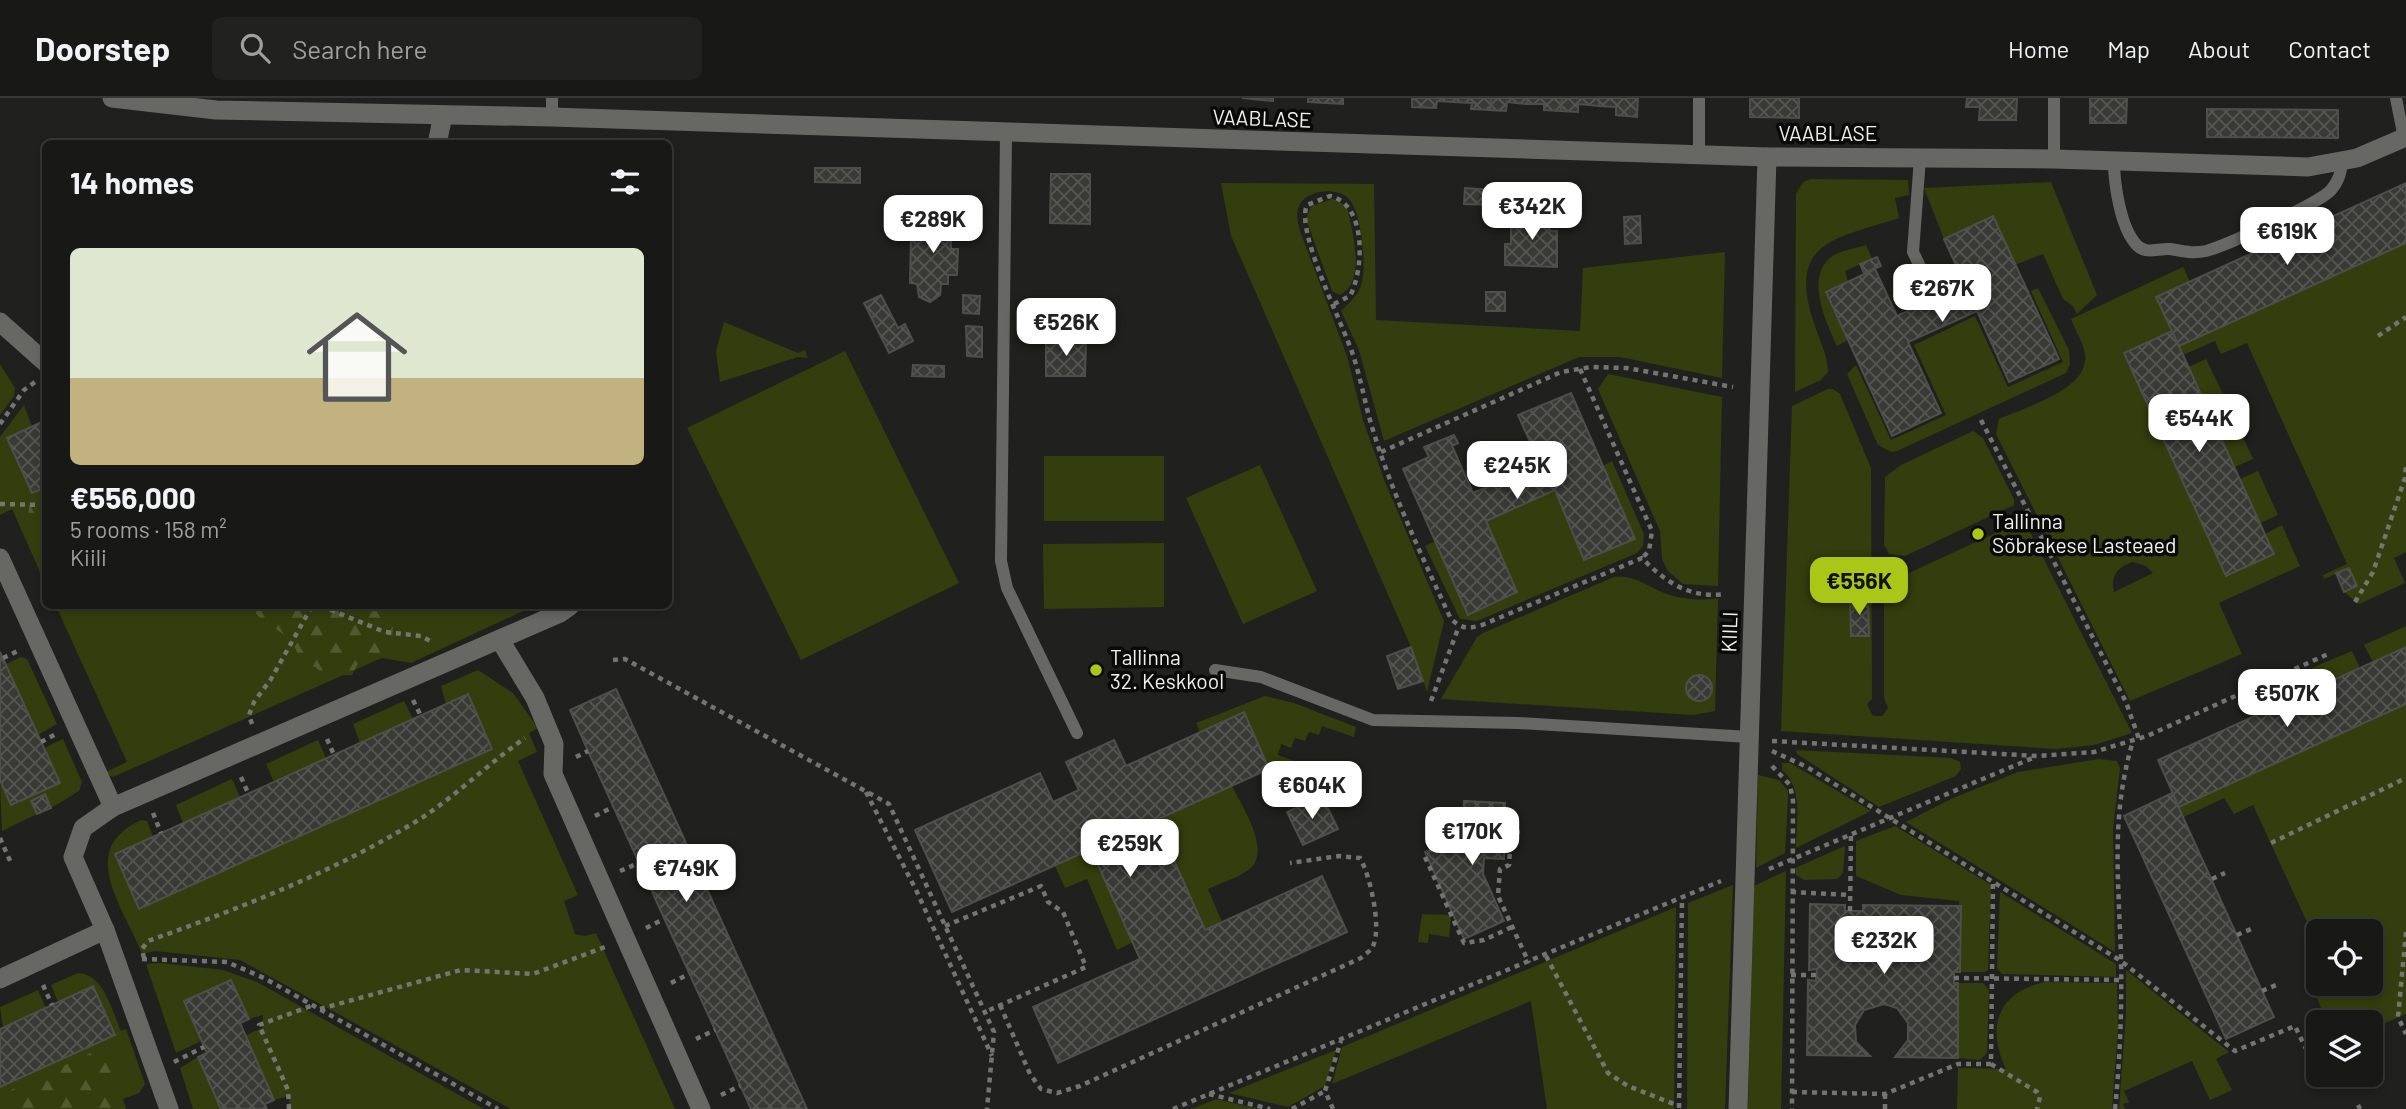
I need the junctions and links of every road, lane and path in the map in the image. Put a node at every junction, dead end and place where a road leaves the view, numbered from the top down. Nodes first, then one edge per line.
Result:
1 (112, 98) edge
2 (1699, 98) edge
3 (2054, 98) edge
4 (2396, 98) edge
5 (552, 108) edge
6 (443, 115) junction
7 (1006, 134) junction
8 (2405, 138) edge
9 (438, 140) edge
10 (1699, 155) junction
11 (1767, 157) junction
12 (1920, 158) junction
13 (2054, 159) junction
14 (2114, 161) junction
15 (2342, 161) junction
16 (1927, 281) dead end
17 (1334, 304) junction
18 (2406, 317) edge
19 (0, 322) edge
20 (2378, 336) dead end
21 (42, 359) edge
22 (1580, 369) junction
23 (42, 376) edge
24 (1733, 387) dead end
25 (1980, 420) dead end
26 (0, 424) edge
27 (1381, 452) junction
28 (2406, 464) edge
29 (0, 505) edge
30 (42, 505) edge
31 (0, 558) edge
32 (1642, 558) junction
33 (1724, 594) dead end
34 (2356, 602) dead end
35 (310, 609) edge
36 (328, 609) edge
37 (566, 609) edge
38 (1459, 626) junction
39 (500, 640) junction
40 (2328, 654) dead end
41 (454, 659) junction
42 (613, 660) dead end
43 (1215, 670) dead end
44 (412, 696) dead end
45 (421, 716) dead end
46 (1431, 721) junction
47 (547, 727) junction
48 (1077, 733) dead end
49 (325, 735) dead end
50 (1749, 737) junction
51 (2139, 738) junction
52 (1771, 741) dead end
53 (2133, 741) junction
54 (258, 744) junction
55 (1770, 750) dead end
56 (334, 755) dead end
57 (2037, 756) junction
58 (1770, 763) dead end
59 (239, 774) dead end
60 (2406, 778) edge
61 (866, 791) junction
62 (248, 793) dead end
63 (113, 807) junction
64 (613, 807) dead end
65 (152, 812) dead end
66 (595, 816) dead end
67 (1886, 817) junction
68 (1520, 832) dead end
69 (162, 833) dead end
70 (1851, 833) junction
71 (0, 838) edge
72 (2270, 843) dead end
73 (1426, 857) dead end
74 (1791, 859) junction
75 (11, 863) dead end
76 (639, 863) dead end
77 (1290, 863) dead end
78 (1767, 869) dead end
79 (620, 872) dead end
80 (2225, 873) dead end
81 (1728, 879) dead end
82 (2212, 879) dead end
83 (1993, 883) junction
84 (1791, 892) junction
85 (1850, 895) junction
86 (1682, 899) junction
87 (1850, 911) dead end
88 (664, 919) dead end
89 (945, 926) junction
90 (1512, 927) junction
91 (2251, 929) dead end
92 (105, 930) junction
93 (2406, 932) edge
94 (2237, 935) dead end
95 (626, 939) junction
96 (1546, 956) junction
97 (144, 958) junction
98 (2121, 961) junction
99 (1528, 963) junction
100 (118, 967) junction
101 (690, 974) dead end
102 (1791, 975) junction
103 (1816, 975) dead end
104 (1954, 978) dead end
105 (0, 979) edge
106 (1992, 979) junction
107 (2121, 980) junction
108 (43, 984) dead end
109 (670, 984) dead end
110 (2276, 985) dead end
111 (2263, 991) dead end
112 (52, 1005) dead end
113 (1000, 1005) junction
114 (312, 1006) junction
115 (319, 1010) junction
116 (985, 1012) junction
117 (715, 1030) dead end
118 (2406, 1034) edge
119 (695, 1040) dead end
120 (1341, 1041) junction
121 (204, 1047) dead end
122 (2306, 1048) edge
123 (993, 1059) junction
124 (173, 1062) dead end
125 (1991, 1064) junction
126 (740, 1086) dead end
127 (1325, 1091) junction
128 (1791, 1092) junction
129 (1209, 1094) junction
130 (1885, 1094) junction
131 (720, 1096) dead end
132 (1679, 1107) edge
133 (169, 1109) edge
134 (289, 1109) edge
135 (498, 1109) edge
136 (701, 1109) edge
137 (987, 1109) edge
138 (1173, 1109) edge
139 (1270, 1109) edge
140 (1292, 1109) edge
141 (1333, 1109) edge
142 (1738, 1109) edge
143 (1792, 1109) edge
144 (1885, 1109) edge
145 (2037, 1109) edge
146 (2115, 1109) edge

1 - 6 street, VAABLASE
2 - 10 lane
3 - 13 lane
4 - 8 lane
5 - 6 street, VAABLASE
5 - 7 street, VAABLASE
6 - 9 street
7 - 10 street, VAABLASE
7 - 48 lane
8 - 15 street, VAABLASE
10 - 11 street, VAABLASE
11 - 12 street, VAABLASE
11 - 50 street, KIILI
12 - 13 street, VAABLASE
12 - 16 lane
13 - 14 street, VAABLASE
14 - 15 street, VAABLASE
14 - 15 lane
17 - 17 path
17 - 27 path
18 - 20 path
19 - 21 street
22 - 24 path
22 - 27 path
22 - 32 path
23 - 26 path
25 - 51 path
27 - 38 path
28 - 34 path
29 - 30 path
31 - 63 street
32 - 33 path
32 - 38 path
35 - 54 path
36 - 41 path
37 - 39 street
38 - 46 path
39 - 41 street
39 - 47 street
40 - 51 path
41 - 54 street
42 - 61 path
43 - 46 lane
44 - 45 path
46 - 50 lane
47 - 95 street
47 - 97 path
49 - 56 path
50 - 142 street, KIILI
51 - 53 path
52 - 57 path
53 - 57 path
53 - 98 path
54 - 63 street
55 - 67 path
57 - 67 path
58 - 74 path
59 - 62 path
60 - 72 path
61 - 89 path
61 - 123 path
63 - 92 street
64 - 66 path
65 - 69 path
67 - 70 path
67 - 83 path
68 - 90 path
70 - 74 path
70 - 85 path
71 - 75 path
73 - 90 path
74 - 78 path
74 - 84 path
76 - 79 path
77 - 113 path
80 - 82 path
81 - 86 path
83 - 98 path
83 - 106 path
84 - 85 path
84 - 102 path
85 - 87 path
86 - 96 path
86 - 132 path
88 - 95 path
89 - 113 path
89 - 116 path
90 - 99 path
91 - 94 path
92 - 100 street
92 - 105 street
93 - 118 path
95 - 115 path
95 - 136 street
96 - 99 path
96 - 132 path
97 - 100 path
97 - 114 path
98 - 107 path
98 - 122 path
99 - 120 path
100 - 133 street
101 - 109 path
102 - 103 path
102 - 128 path
104 - 106 path
106 - 107 path
106 - 125 path
107 - 146 path
108 - 112 path
110 - 111 path
113 - 116 path
114 - 115 path
114 - 134 path
115 - 135 path
116 - 123 path
117 - 119 path
120 - 127 path
120 - 129 path
121 - 124 path
123 - 137 path
125 - 130 path
125 - 145 path
126 - 131 path
127 - 140 path
127 - 141 path
128 - 130 path
128 - 143 path
129 - 138 path
129 - 139 path
130 - 144 path

